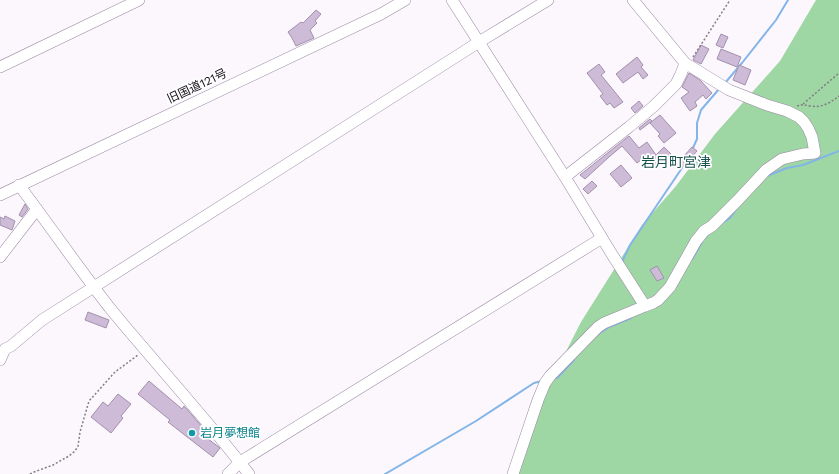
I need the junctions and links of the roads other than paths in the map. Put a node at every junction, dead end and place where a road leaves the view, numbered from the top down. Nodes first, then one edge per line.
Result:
1 (139, 0) edge
2 (405, 0) edge
3 (452, 0) edge
4 (548, 0) edge
5 (633, 0) edge
6 (479, 42) junction
7 (686, 64) junction
8 (0, 67) edge
9 (565, 177) junction
10 (19, 185) junction
11 (0, 194) edge
12 (37, 209) junction
13 (602, 238) junction
14 (0, 256) edge
15 (94, 287) junction
16 (645, 306) junction
17 (0, 360) edge
18 (240, 462) junction
19 (228, 474) edge
20 (249, 474) edge
21 (514, 474) edge

1 - 8 street
2 - 10 street, 旧国道121号
3 - 6 street
4 - 6 street
5 - 7 street
6 - 9 street
6 - 15 street
7 - 9 street
7 - 16 street
9 - 13 street
10 - 11 street, 旧国道121号
10 - 12 street
12 - 14 street
12 - 15 street
13 - 16 street
13 - 18 street
15 - 17 street
15 - 18 street
16 - 21 street
18 - 19 street
18 - 20 street

